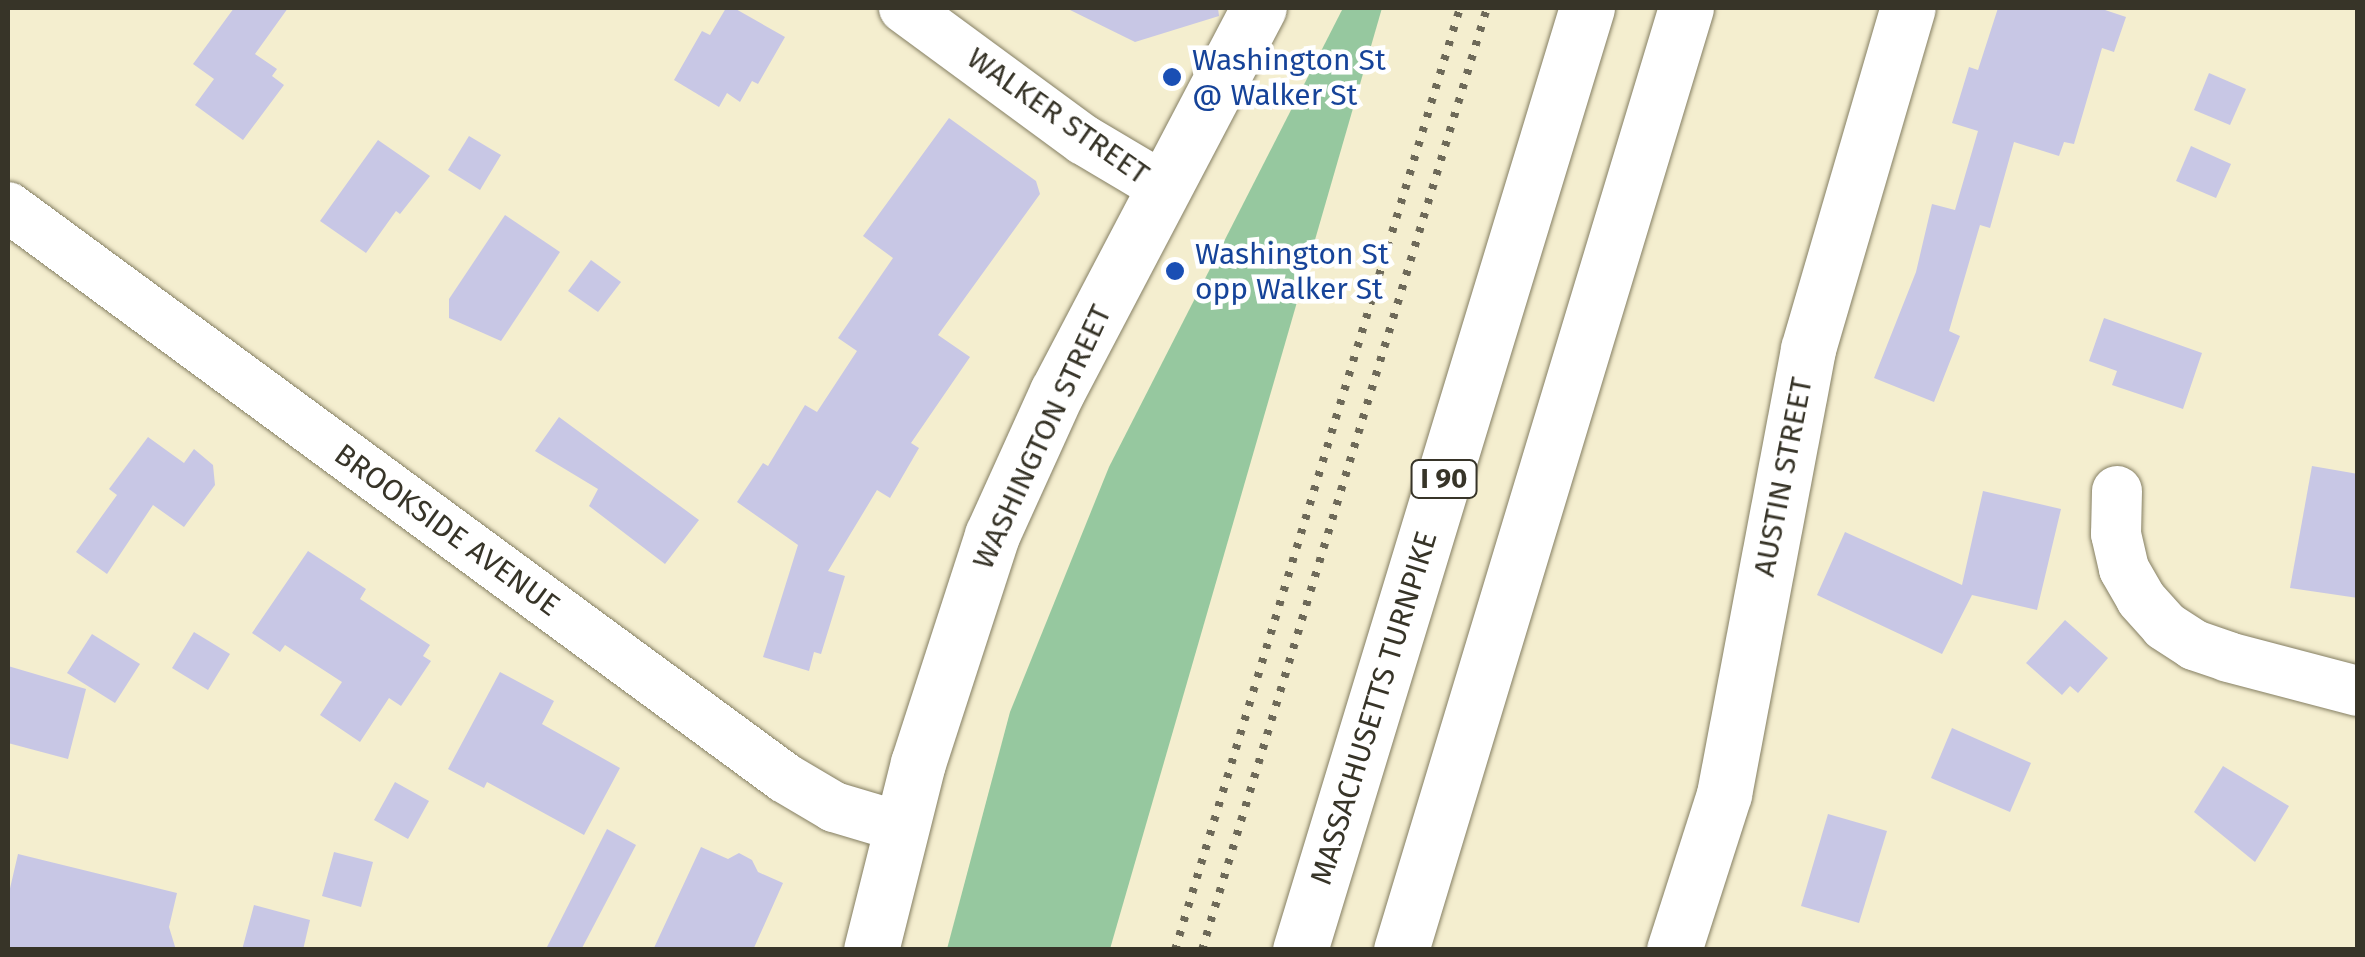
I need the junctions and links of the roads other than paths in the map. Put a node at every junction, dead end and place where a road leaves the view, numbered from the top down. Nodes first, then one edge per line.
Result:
1 (904, 8) edge
2 (1259, 8) edge
3 (1588, 8) edge
4 (1686, 8) edge
5 (1908, 8) edge
6 (1165, 188) junction
7 (8, 207) edge
8 (2116, 491) dead end
9 (2358, 692) edge
10 (900, 828) junction
11 (871, 950) edge
12 (1300, 950) edge
13 (1401, 950) edge
14 (1674, 950) edge

1 - 6 street, WALKER STREET
2 - 6 main road, WASHINGTON STREET
3 - 12 main road, MASSACHUSETTS TURNPIKE / I 90
4 - 13 main road
5 - 14 main road, AUSTIN STREET
6 - 10 main road, WASHINGTON STREET
7 - 10 street, BROOKSIDE AVENUE
8 - 9 street
10 - 11 main road, WASHINGTON STREET

